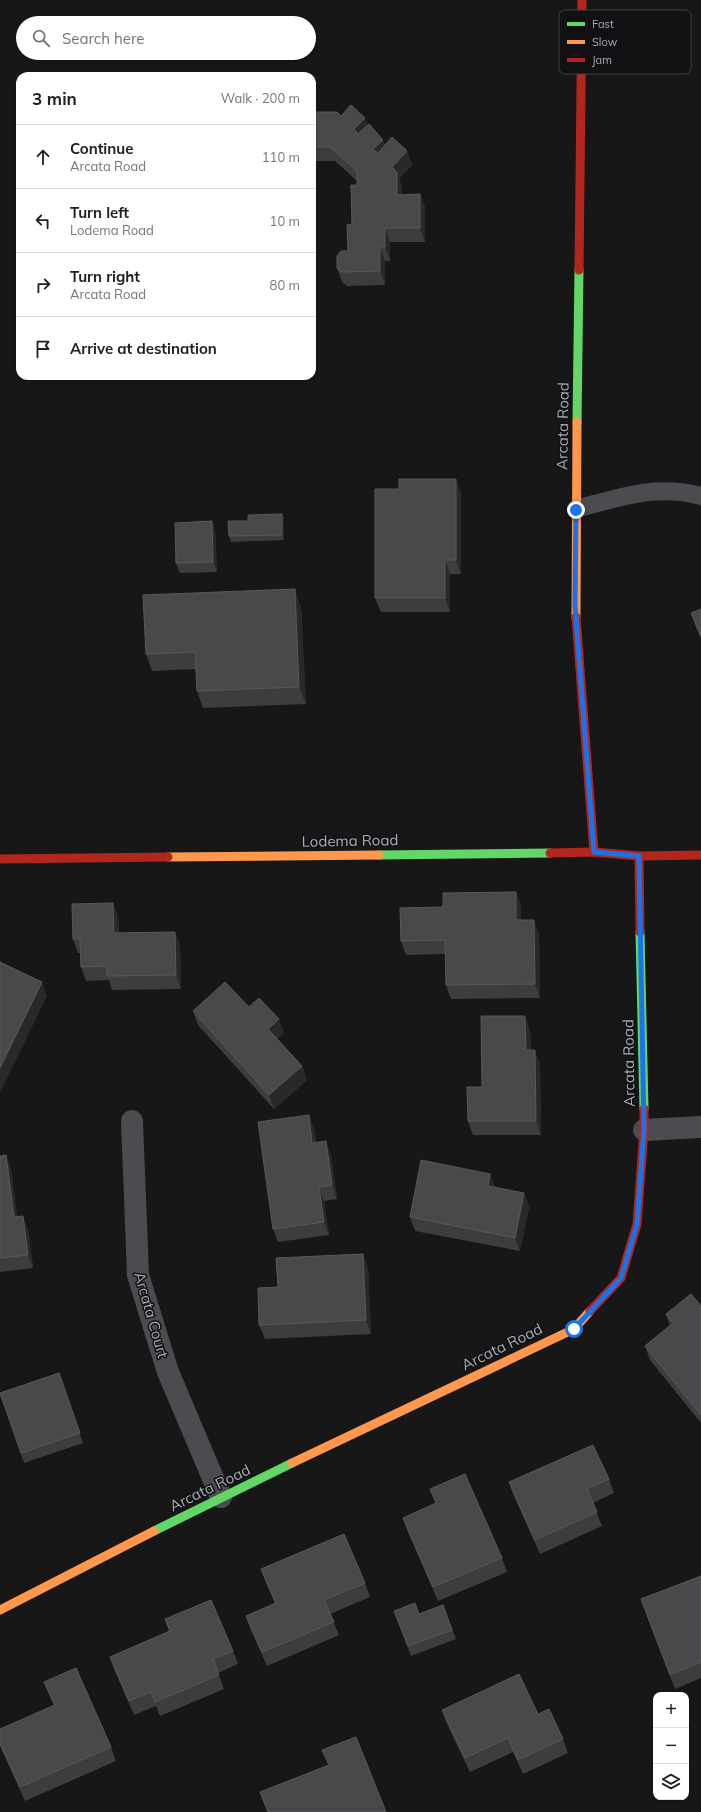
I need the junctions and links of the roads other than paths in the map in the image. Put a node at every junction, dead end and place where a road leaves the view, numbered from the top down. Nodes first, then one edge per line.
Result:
1 (582, 0) edge
2 (582, 10) edge
3 (581, 74) edge
4 (701, 496) edge
5 (576, 510) junction
6 (594, 852) junction
7 (701, 855) edge
8 (639, 856) junction
9 (0, 859) edge
10 (132, 1121) dead end
11 (701, 1127) edge
12 (644, 1130) junction
13 (221, 1497) junction
14 (0, 1610) edge

1 - 2 street, Arcata Road
3 - 5 street, Arcata Road
4 - 5 lane
5 - 6 street, Arcata Road
6 - 8 street, Lodema Road
6 - 9 street, Lodema Road
7 - 8 street, Lodema Road
8 - 12 street, Arcata Road
10 - 13 street, Arcata Court
11 - 12 street
12 - 13 street, Arcata Road
13 - 14 street, Arcata Road

